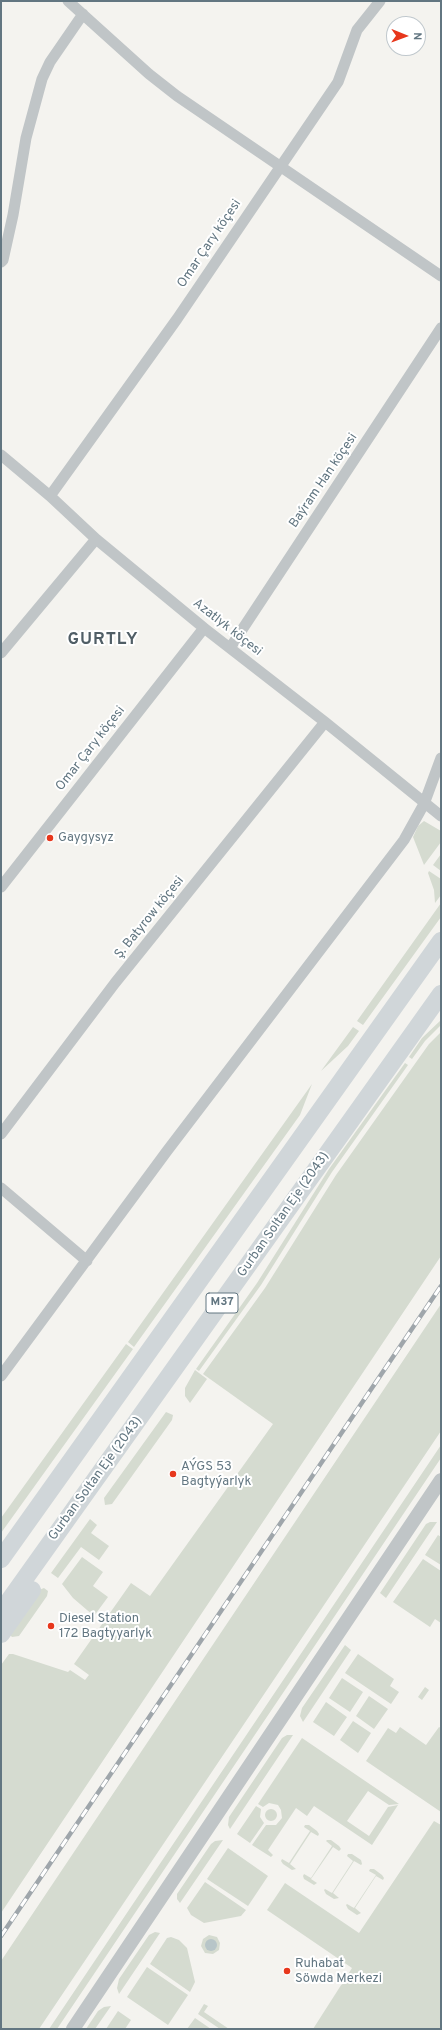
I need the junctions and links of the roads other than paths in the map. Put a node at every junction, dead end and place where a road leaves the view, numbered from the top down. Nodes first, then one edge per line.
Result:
1 (68, 1) edge
2 (380, 1) edge
3 (83, 14) junction
4 (279, 167) junction
5 (1, 262) edge
6 (441, 276) edge
7 (441, 328) edge
8 (1, 455) edge
9 (50, 496) junction
10 (96, 539) junction
11 (204, 628) junction
12 (230, 648) junction
13 (1, 653) edge
14 (325, 722) junction
15 (441, 758) edge
16 (424, 804) junction
17 (441, 816) edge
18 (1, 887) edge
19 (441, 941) edge
20 (441, 994) edge
21 (1, 1134) edge
22 (1, 1188) edge
23 (87, 1261) junction
24 (1, 1376) edge
25 (441, 1480) edge
26 (72, 1514) junction
27 (1, 1559) edge
28 (1, 1612) edge
29 (1, 1634) edge
30 (73, 2029) edge

1 - 3 street
2 - 4 street, Omar Çary köçesi
3 - 4 street
3 - 5 street
4 - 6 street
4 - 9 street, Omar Çary köçesi
7 - 12 street, Baýram Han köçesi
8 - 9 street, Azatlyk köçesi
9 - 10 street, Azatlyk köçesi
10 - 11 street, Azatlyk köçesi
10 - 13 street
11 - 12 street, Azatlyk köçesi
11 - 18 street, Omar Çary köçesi
12 - 14 street, Azatlyk köçesi
14 - 16 street, Azatlyk köçesi
14 - 21 street, Ş. Batyrow köçesi
15 - 16 street
16 - 17 street, Azatlyk köçesi
16 - 23 street
19 - 27 highway, M37
20 - 26 highway, Gurban Soltan Eje (2043) / M37
22 - 23 street
23 - 24 street
25 - 30 street
26 - 28 highway, Gurban Soltan Eje (2043) / M37
26 - 29 highway

